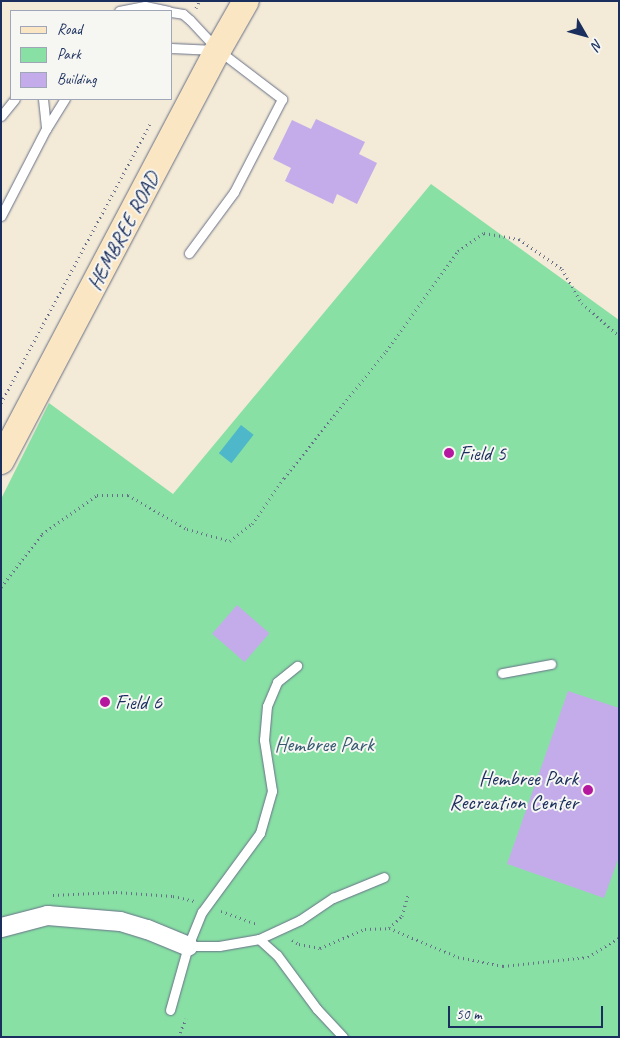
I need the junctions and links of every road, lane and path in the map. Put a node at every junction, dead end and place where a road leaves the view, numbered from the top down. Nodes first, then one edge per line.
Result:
1 (246, 1) edge
2 (124, 10) edge
3 (162, 10) edge
4 (172, 12) edge
5 (172, 48) edge
6 (218, 50) junction
7 (14, 100) edge
8 (43, 100) edge
9 (64, 100) edge
10 (1, 116) edge
11 (154, 116) dead end
12 (46, 129) junction
13 (1, 216) edge
14 (189, 253) dead end
15 (619, 336) edge
16 (1, 403) edge
17 (1, 461) edge
18 (1, 587) edge
19 (552, 664) dead end
20 (297, 666) dead end
21 (502, 672) dead end
22 (384, 877) dead end
23 (408, 895) dead end
24 (1, 927) edge
25 (389, 928) dead end
26 (259, 939) junction
27 (188, 946) junction
28 (170, 1010) dead end
29 (186, 1019) dead end
30 (178, 1037) edge
31 (343, 1037) edge

1 - 6 street, HEMBREE ROAD
2 - 3 lane
4 - 6 lane
5 - 6 lane
6 - 14 lane
6 - 17 street, HEMBREE ROAD
7 - 10 lane
8 - 12 lane
9 - 12 lane
11 - 16 path
12 - 13 lane
15 - 18 path
19 - 21 lane
20 - 27 lane
22 - 26 lane
23 - 25 path
24 - 27 street
26 - 27 lane
26 - 31 lane
27 - 28 lane
29 - 30 path

